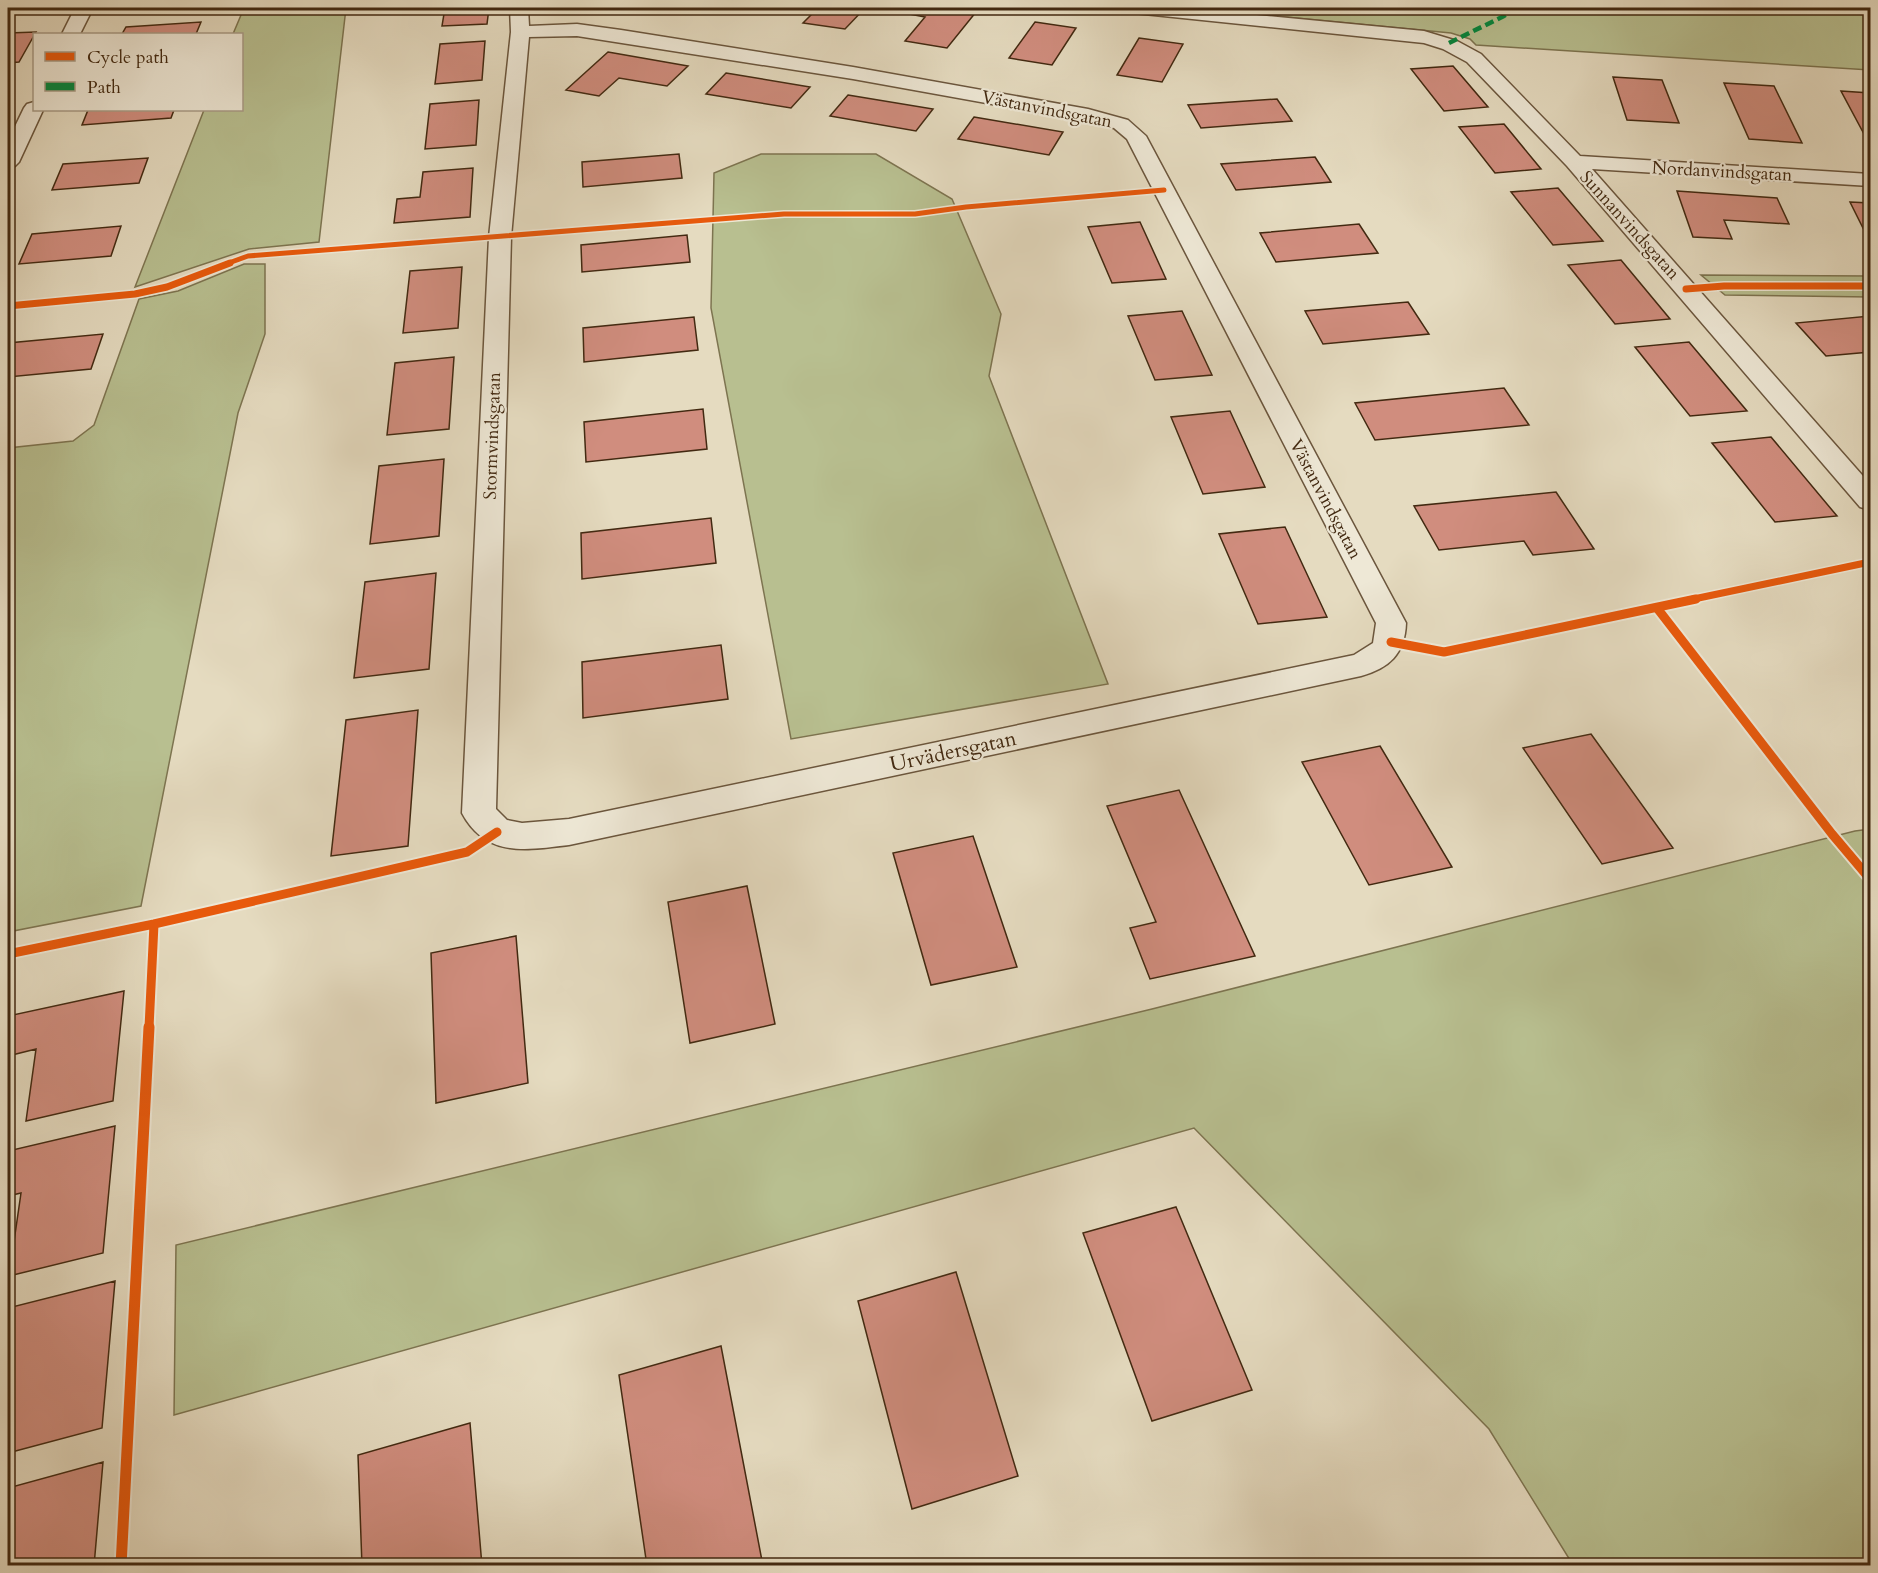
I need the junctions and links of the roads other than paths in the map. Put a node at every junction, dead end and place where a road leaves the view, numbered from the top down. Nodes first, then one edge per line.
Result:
1 (84, 8) edge
2 (1134, 8) edge
3 (519, 20) edge
4 (72, 33) edge
5 (33, 110) edge
6 (8, 162) edge
7 (1574, 162) junction
8 (1870, 180) edge
9 (1870, 501) edge
10 (1382, 655) joint
11 (522, 837) joint

1 - 4 street
2 - 7 street, Sunnanvindsgatan
3 - 10 street, Västanvindsgatan
3 - 11 street, Stormvindsgatan
5 - 6 street
7 - 8 street, Nordanvindsgatan
7 - 9 street, Sunnanvindsgatan
10 - 11 street, Urvädersgatan

